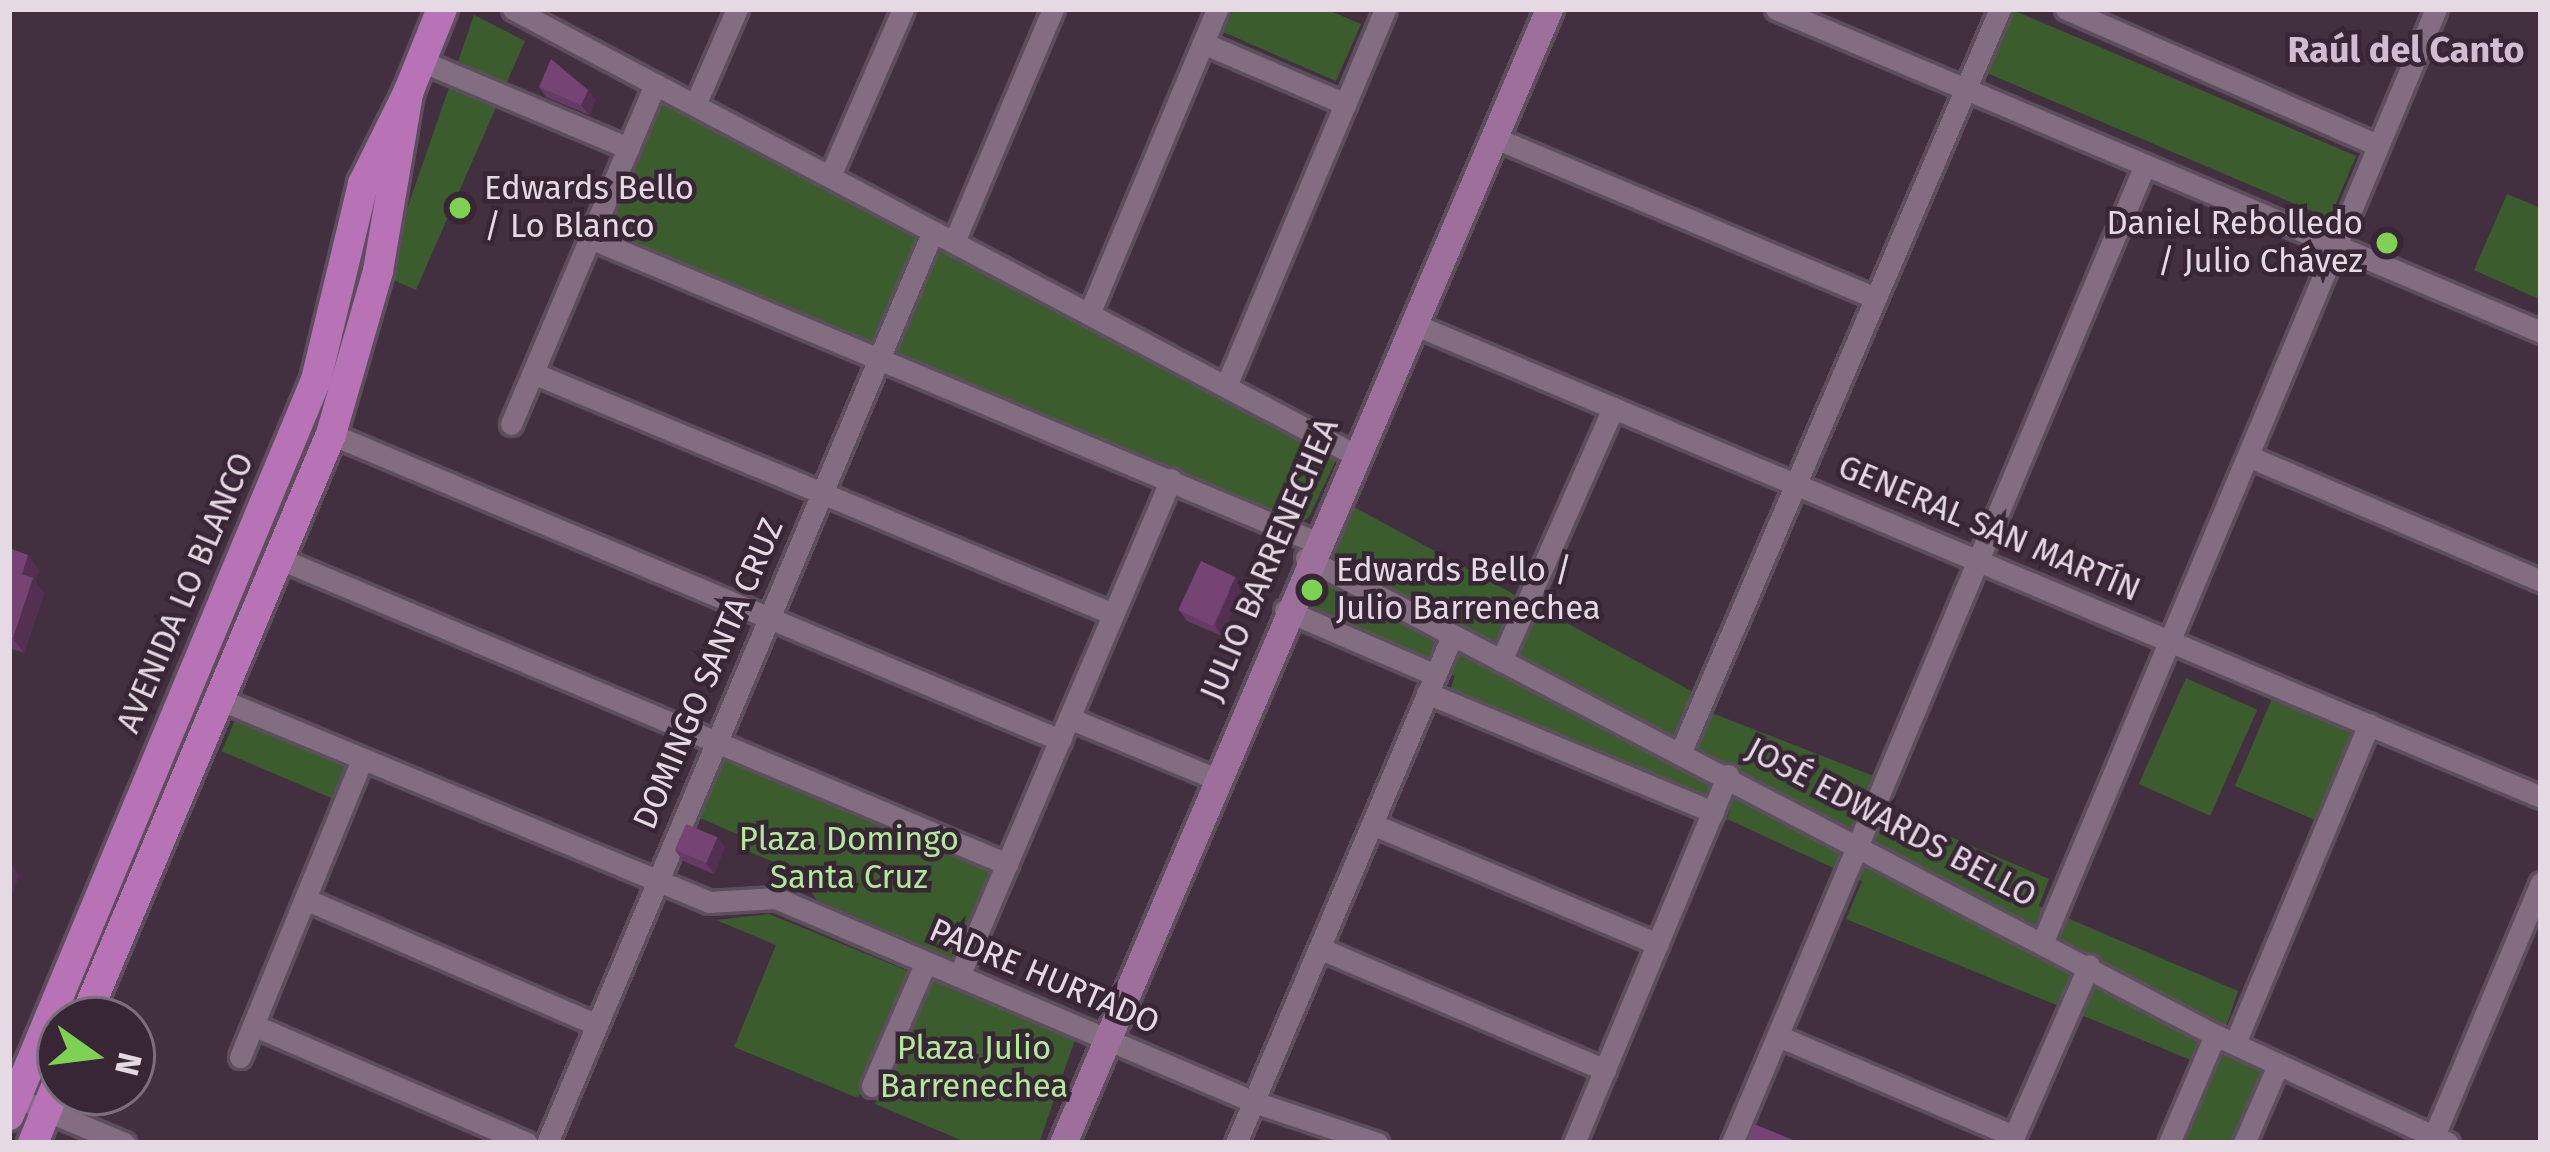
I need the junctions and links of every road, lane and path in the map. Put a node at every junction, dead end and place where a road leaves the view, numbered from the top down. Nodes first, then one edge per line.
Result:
1 (442, 9) edge
2 (513, 9) edge
3 (737, 9) edge
4 (903, 9) edge
5 (1053, 9) edge
6 (1217, 9) edge
7 (1549, 9) edge
8 (1776, 9) edge
9 (2000, 9) edge
10 (2066, 9) edge
11 (2436, 9) edge
12 (1379, 11) edge
13 (1203, 43) junction
14 (421, 61) junction
15 (656, 84) junction
16 (1966, 89) junction
17 (408, 93) junction
18 (1346, 104) junction
19 (695, 105) junction
20 (1495, 138) junction
21 (2378, 145) junction
22 (628, 148) junction
23 (2145, 165) junction
24 (830, 176) junction
25 (933, 231) junction
26 (590, 238) junction
27 (954, 242) junction
28 (2336, 246) junction
29 (1876, 298) junction
30 (1089, 314) junction
31 (1412, 323) junction
32 (2541, 332) edge
33 (879, 358) junction
34 (532, 373) junction
35 (1226, 386) junction
36 (1613, 408) junction
37 (511, 424) dead end
38 (331, 434) junction
39 (1353, 454) junction
40 (2248, 455) junction
41 (1171, 479) junction
42 (1796, 484) junction
43 (822, 493) junction
44 (1310, 550) junction
45 (278, 558) junction
46 (1978, 560) junction
47 (2541, 581) edge
48 (1285, 610) junction
49 (1113, 614) junction
50 (769, 618) junction
51 (1452, 636) junction
52 (2170, 640) junction
53 (1501, 661) junction
54 (1431, 684) junction
55 (218, 699) junction
56 (1069, 718) junction
57 (2369, 724) junction
58 (1060, 740) junction
59 (717, 742) junction
60 (1681, 751) junction
61 (362, 760) junction
62 (1729, 775) junction
63 (1216, 779) junction
64 (2541, 797) edge
65 (1713, 812) junction
66 (1372, 824) junction
67 (1860, 841) junction
68 (1007, 864) junction
69 (657, 880) junction
70 (2541, 883) edge
71 (305, 898) junction
72 (2043, 941) junction
73 (1658, 944) junction
74 (1318, 948) junction
75 (926, 962) junction
76 (2089, 965) junction
77 (959, 976) junction
78 (94, 996) edge
79 (253, 1025) junction
80 (597, 1025) junction
81 (1778, 1036) junction
82 (2225, 1039) junction
83 (1107, 1040) junction
84 (240, 1057) dead end
85 (2278, 1065) junction
86 (1605, 1070) junction
87 (872, 1086) dead end
88 (1254, 1102) junction
89 (13, 1106) edge
90 (60, 1116) edge
91 (2013, 1139) edge
92 (2437, 1141) edge
93 (124, 1143) edge
94 (527, 1143) edge
95 (547, 1143) edge
96 (1063, 1143) edge
97 (1236, 1143) edge
98 (1377, 1143) edge
99 (1574, 1143) edge
100 (1732, 1143) edge
101 (2169, 1143) edge
102 (2244, 1143) edge

1 - 14 main road, AVENIDA LO BLANCO
2 - 15 street
3 - 19 street
4 - 24 street
5 - 27 street
6 - 13 street
7 - 20 street, JULIO BARRENECHEA
8 - 16 street
9 - 16 street
10 - 21 street
11 - 21 street
12 - 18 street
13 - 18 street
13 - 30 street
14 - 17 main road, AVENIDA LO BLANCO
14 - 22 street
15 - 19 street
15 - 22 street
16 - 23 street
16 - 29 street
17 - 38 main road, AVENIDA LO BLANCO
17 - 89 main road, AVENIDA LO BLANCO
18 - 35 street
19 - 24 street
20 - 29 street
20 - 31 street, JULIO BARRENECHEA
21 - 28 street
22 - 26 street
23 - 28 street
23 - 46 street
24 - 25 street
25 - 27 street
25 - 33 street, DOMINGO SANTA CRUZ
26 - 33 street, JOSÉ EDWARDS BELLO
26 - 34 street
27 - 30 street
28 - 32 street
28 - 40 street
29 - 42 street
30 - 35 street
31 - 36 street, GENERAL SAN MARTÍN
31 - 39 street, JULIO BARRENECHEA
33 - 41 street, JOSÉ EDWARDS BELLO
33 - 43 street, DOMINGO SANTA CRUZ
34 - 37 street
34 - 43 street
35 - 39 street
36 - 42 street, GENERAL SAN MARTÍN
36 - 53 street
38 - 45 main road, AVENIDA LO BLANCO
38 - 50 street
39 - 44 street, JULIO BARRENECHEA
40 - 47 street
40 - 52 street
41 - 44 street, JOSÉ EDWARDS BELLO
41 - 49 street
42 - 46 street, GENERAL SAN MARTÍN
42 - 60 street
43 - 49 street
43 - 50 street, DOMINGO SANTA CRUZ
44 - 48 street, JULIO BARRENECHEA
44 - 51 street, JOSÉ EDWARDS BELLO
45 - 55 main road, AVENIDA LO BLANCO
45 - 59 street
46 - 52 street, GENERAL SAN MARTÍN
46 - 67 street
48 - 54 street
48 - 63 street, JULIO BARRENECHEA
49 - 56 street
50 - 58 street
50 - 59 street, DOMINGO SANTA CRUZ
51 - 53 street, JOSÉ EDWARDS BELLO
51 - 54 street
52 - 57 street, GENERAL SAN MARTÍN
52 - 72 street
53 - 60 street, JOSÉ EDWARDS BELLO
54 - 65 street
54 - 66 street
55 - 61 street, PADRE HURTADO
55 - 78 main road, AVENIDA LO BLANCO
56 - 58 street
56 - 63 street
57 - 64 street, GENERAL SAN MARTÍN
57 - 82 street
58 - 68 street
59 - 68 street
59 - 69 street, DOMINGO SANTA CRUZ
60 - 62 street, JOSÉ EDWARDS BELLO
61 - 69 street, PADRE HURTADO
61 - 71 street
62 - 65 street
62 - 67 street, JOSÉ EDWARDS BELLO
63 - 83 street, JULIO BARRENECHEA
65 - 73 street
66 - 73 street
66 - 74 street
67 - 72 street, JOSÉ EDWARDS BELLO
67 - 81 street
68 - 77 street
69 - 75 street, PADRE HURTADO
69 - 80 street, DOMINGO SANTA CRUZ
70 - 92 street
71 - 79 street
71 - 80 street
72 - 76 street, JOSÉ EDWARDS BELLO
73 - 86 street
74 - 86 street
74 - 88 street
75 - 77 street, PADRE HURTADO
75 - 87 street
76 - 82 street, JOSÉ EDWARDS BELLO
76 - 91 street
77 - 83 street, PADRE HURTADO
79 - 84 street
79 - 94 street
80 - 95 street, DOMINGO SANTA CRUZ
81 - 91 street
81 - 100 street
82 - 85 street, JOSÉ EDWARDS BELLO
82 - 101 street
83 - 88 street, PADRE HURTADO
83 - 96 street, JULIO BARRENECHEA
85 - 92 street, JOSÉ EDWARDS BELLO
85 - 102 street
86 - 99 street
88 - 97 street
88 - 98 street, PADRE HURTADO
90 - 93 street

